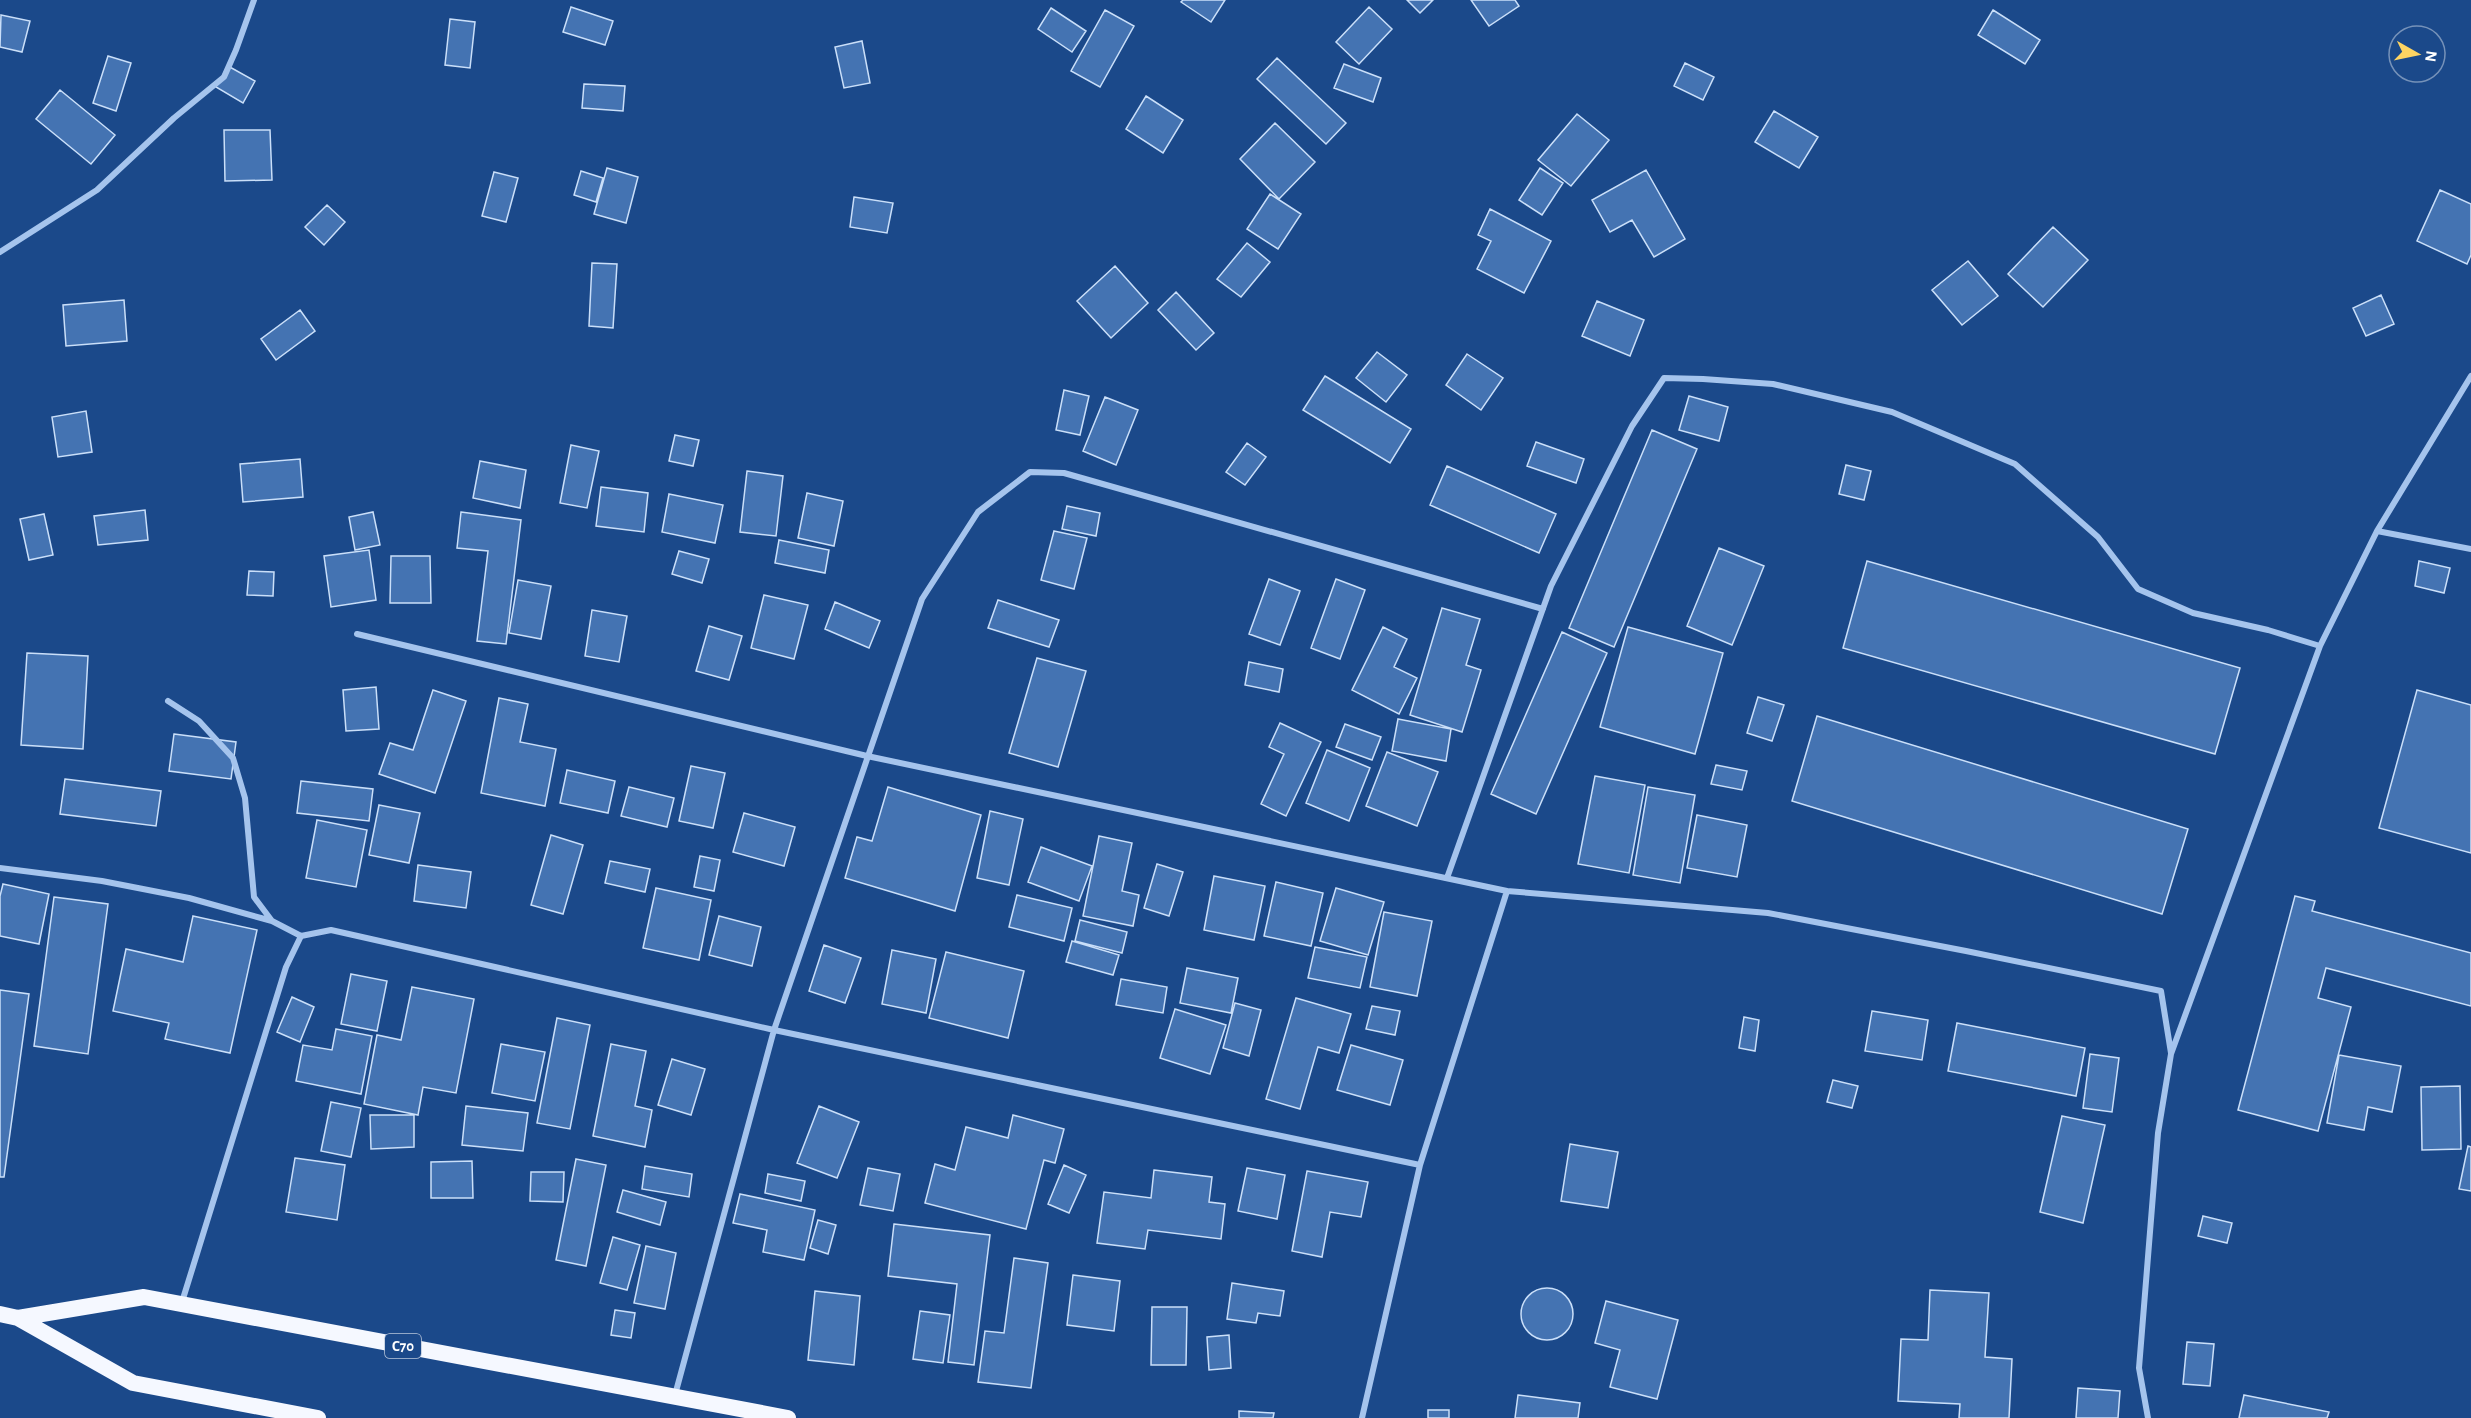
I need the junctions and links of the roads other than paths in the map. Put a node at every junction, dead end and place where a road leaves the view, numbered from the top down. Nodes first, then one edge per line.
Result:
1 (254, 0) edge
2 (0, 252) edge
3 (2471, 376) edge
4 (2377, 531) junction
5 (2471, 549) edge
6 (1543, 609) junction
7 (357, 634) dead end
8 (2320, 646) junction
9 (168, 701) dead end
10 (867, 756) junction
11 (0, 868) edge
12 (1447, 878) junction
13 (1507, 891) junction
14 (272, 921) junction
15 (301, 936) junction
16 (774, 1030) junction
17 (2171, 1054) junction
18 (1420, 1165) junction
19 (181, 1305) junction
20 (0, 1314) edge
21 (18, 1318) junction
22 (675, 1396) junction
23 (318, 1418) edge
24 (788, 1418) edge
25 (1362, 1418) edge
26 (2148, 1418) edge

1 - 2 street
3 - 4 street
4 - 5 street
4 - 8 street
6 - 8 street
6 - 10 street
6 - 12 street
7 - 10 street
8 - 17 street
9 - 14 street
10 - 12 street
10 - 16 street
11 - 14 street
12 - 13 street
13 - 17 street
13 - 18 street
14 - 15 street
15 - 16 street
15 - 19 street
16 - 18 street
16 - 22 street
17 - 26 street
18 - 25 street
19 - 21 highway, C70
19 - 22 highway, C70
20 - 21 highway, C70
21 - 23 highway, C70
22 - 24 highway, C70

